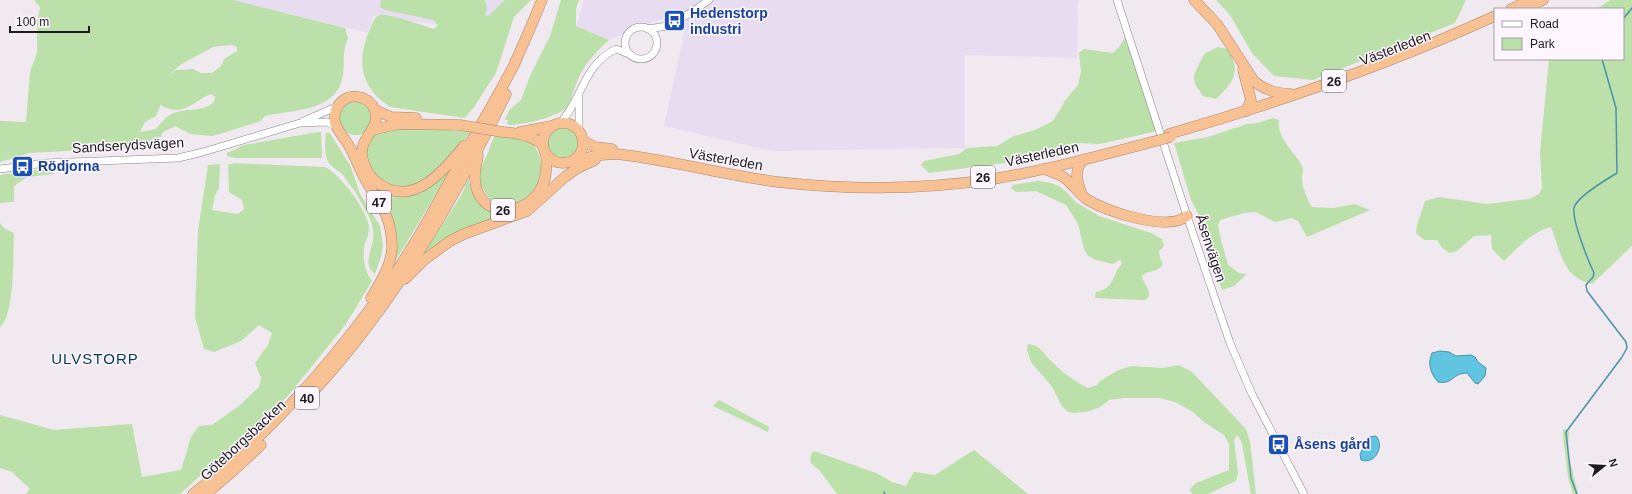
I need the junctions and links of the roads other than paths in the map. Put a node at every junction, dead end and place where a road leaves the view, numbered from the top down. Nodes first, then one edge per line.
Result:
1 (542, 0) edge
2 (548, 0) edge
3 (709, 0) edge
4 (1117, 0) edge
5 (1194, 0) edge
6 (1531, 0) edge
7 (1543, 0) edge
8 (1513, 8) edge
9 (1526, 8) edge
10 (1494, 16) edge
11 (1494, 22) edge
12 (667, 26) junction
13 (648, 28) junction
14 (626, 36) junction
15 (657, 42) junction
16 (616, 49) junction
17 (629, 54) junction
18 (1239, 59) junction
19 (579, 92) junction
20 (1297, 95) junction
21 (338, 106) junction
22 (375, 110) junction
23 (1246, 111) junction
24 (484, 119) junction
25 (300, 123) junction
26 (556, 124) junction
27 (460, 125) junction
28 (339, 130) junction
29 (579, 130) junction
30 (371, 132) junction
31 (508, 132) junction
32 (1170, 136) junction
33 (584, 141) junction
34 (1152, 141) junction
35 (480, 146) junction
36 (544, 150) junction
37 (608, 154) junction
38 (575, 160) junction
39 (1082, 161) junction
40 (563, 164) junction
41 (0, 169) edge
42 (1044, 169) junction
43 (549, 191) junction
44 (1083, 196) junction
45 (1187, 216) junction
46 (389, 295) junction
47 (354, 329) junction
48 (193, 494) edge
49 (206, 494) edge
50 (1304, 494) edge

1 - 24 highway
2 - 35 highway, 26
3 - 12 street
4 - 45 street, Åsenvägen
5 - 18 highway
6 - 8 highway
7 - 9 highway
10 - 20 highway, Västerleden / 26
11 - 32 highway, Västerleden / 26
12 - 13 street
12 - 15 street
13 - 14 street
13 - 15 street
14 - 16 street
14 - 17 street
15 - 17 street
16 - 17 street
16 - 19 street
18 - 20 highway
18 - 23 highway
19 - 26 street
19 - 29 street
20 - 23 highway, Västerleden / 26
21 - 22 highway
21 - 25 street, Sandserydsvägen
21 - 28 highway
22 - 27 highway
22 - 30 highway
23 - 32 highway, Västerleden / 26
24 - 30 highway
24 - 47 highway, 40
25 - 28 street, Sandserydsvägen
25 - 41 street, Sandserydsvägen
26 - 29 highway
26 - 31 highway
26 - 36 highway, 26
27 - 30 highway
27 - 31 highway, bridge
28 - 30 highway
28 - 47 highway, 47
29 - 33 highway
31 - 36 highway
32 - 34 highway, Västerleden / 26, bridge
33 - 34 highway, Västerleden / 26
33 - 38 highway
34 - 39 highway, Västerleden / 26
35 - 36 highway, 26
35 - 46 highway, 40
36 - 40 highway
37 - 38 highway, Västerleden / 26
37 - 42 highway, Västerleden / 26
37 - 43 highway
38 - 40 highway, 26
39 - 42 highway, Västerleden / 26
39 - 44 highway
40 - 43 highway
42 - 44 highway
43 - 46 highway
44 - 45 highway
45 - 50 street, Åsenvägen
46 - 49 highway, Göteborgsbacken / 40
47 - 48 highway, Göteborgsbacken / 40

